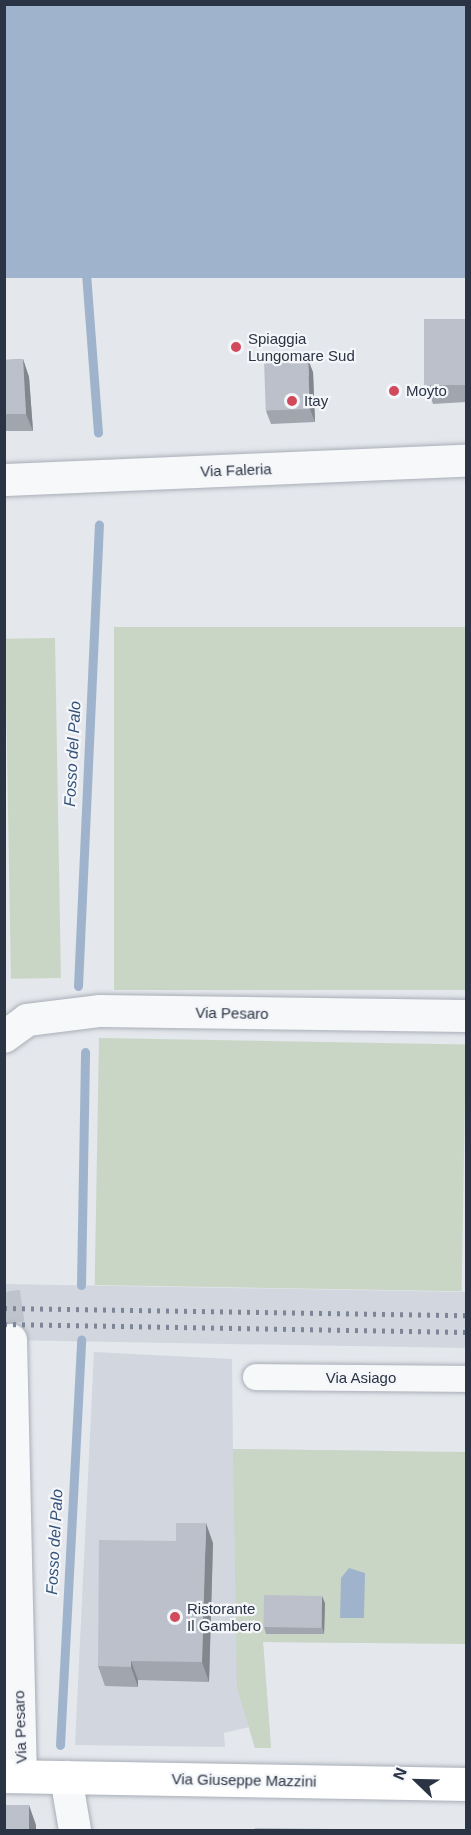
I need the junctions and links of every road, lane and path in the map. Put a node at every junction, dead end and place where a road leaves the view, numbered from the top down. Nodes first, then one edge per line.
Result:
1 (466, 461) edge
2 (4, 480) edge
3 (466, 1016) edge
4 (4, 1037) edge
5 (8, 1345) tunnel mouth
6 (256, 1377) dead end
7 (466, 1379) edge
8 (13, 1776) edge
9 (66, 1777) junction
10 (466, 1784) edge
11 (75, 1830) edge

1 - 2 street, Via Faleria
3 - 4 street, Via Pesaro
5 - 8 street, Via Pesaro
6 - 7 street, Via Asiago
8 - 9 main road, Via Giuseppe Mazzini
9 - 10 main road, Via Giuseppe Mazzini
9 - 11 street

